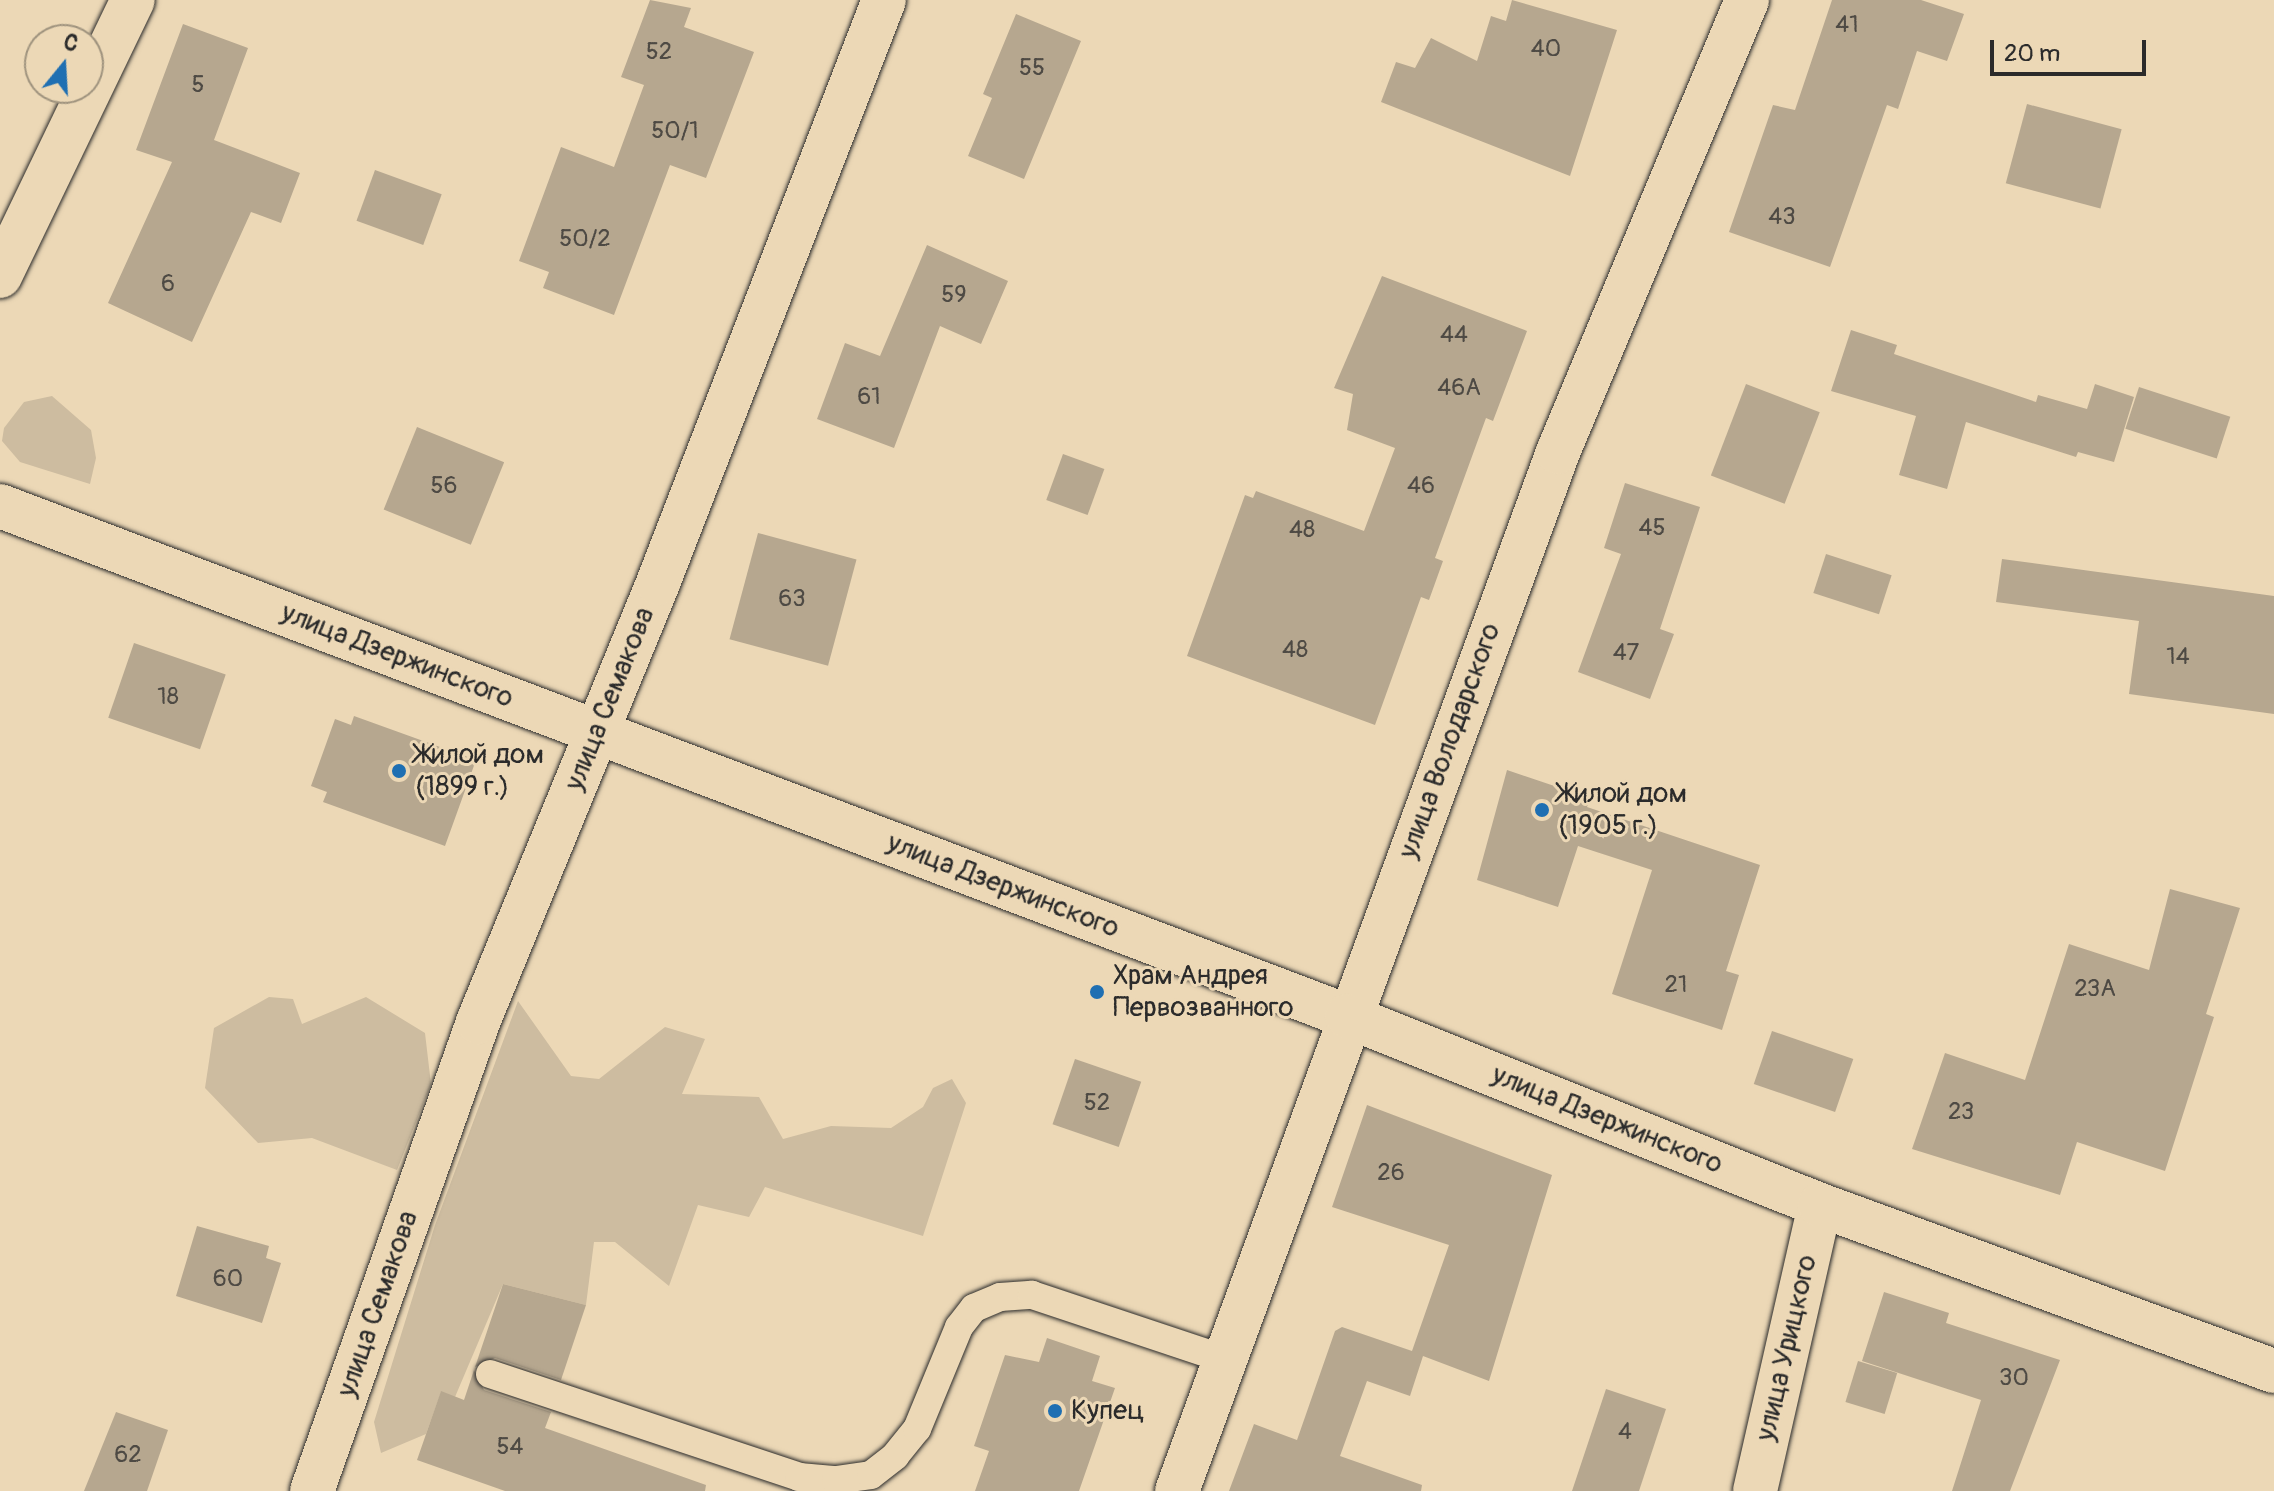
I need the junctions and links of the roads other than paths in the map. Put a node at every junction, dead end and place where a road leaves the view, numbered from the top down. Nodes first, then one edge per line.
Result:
1 (133, 0) edge
2 (884, 0) edge
3 (1747, 0) edge
4 (0, 276) edge
5 (0, 506) edge
6 (597, 732) junction
7 (1347, 1016) junction
8 (1820, 1205) junction
9 (1224, 1359) junction
10 (2274, 1371) edge
11 (490, 1374) dead end
12 (312, 1491) edge
13 (1177, 1491) edge
14 (1755, 1491) edge

1 - 4 street
2 - 6 street, улица Семакова
3 - 7 street, улица Володарского
5 - 6 street, улица Дзержинского
6 - 7 street, улица Дзержинского
6 - 12 street, улица Семакова
7 - 8 street, улица Дзержинского
7 - 9 street, улица Володарского
8 - 10 street, улица Дзержинского
8 - 14 street, улица Урицкого
9 - 11 lane
9 - 13 street, улица Володарского

